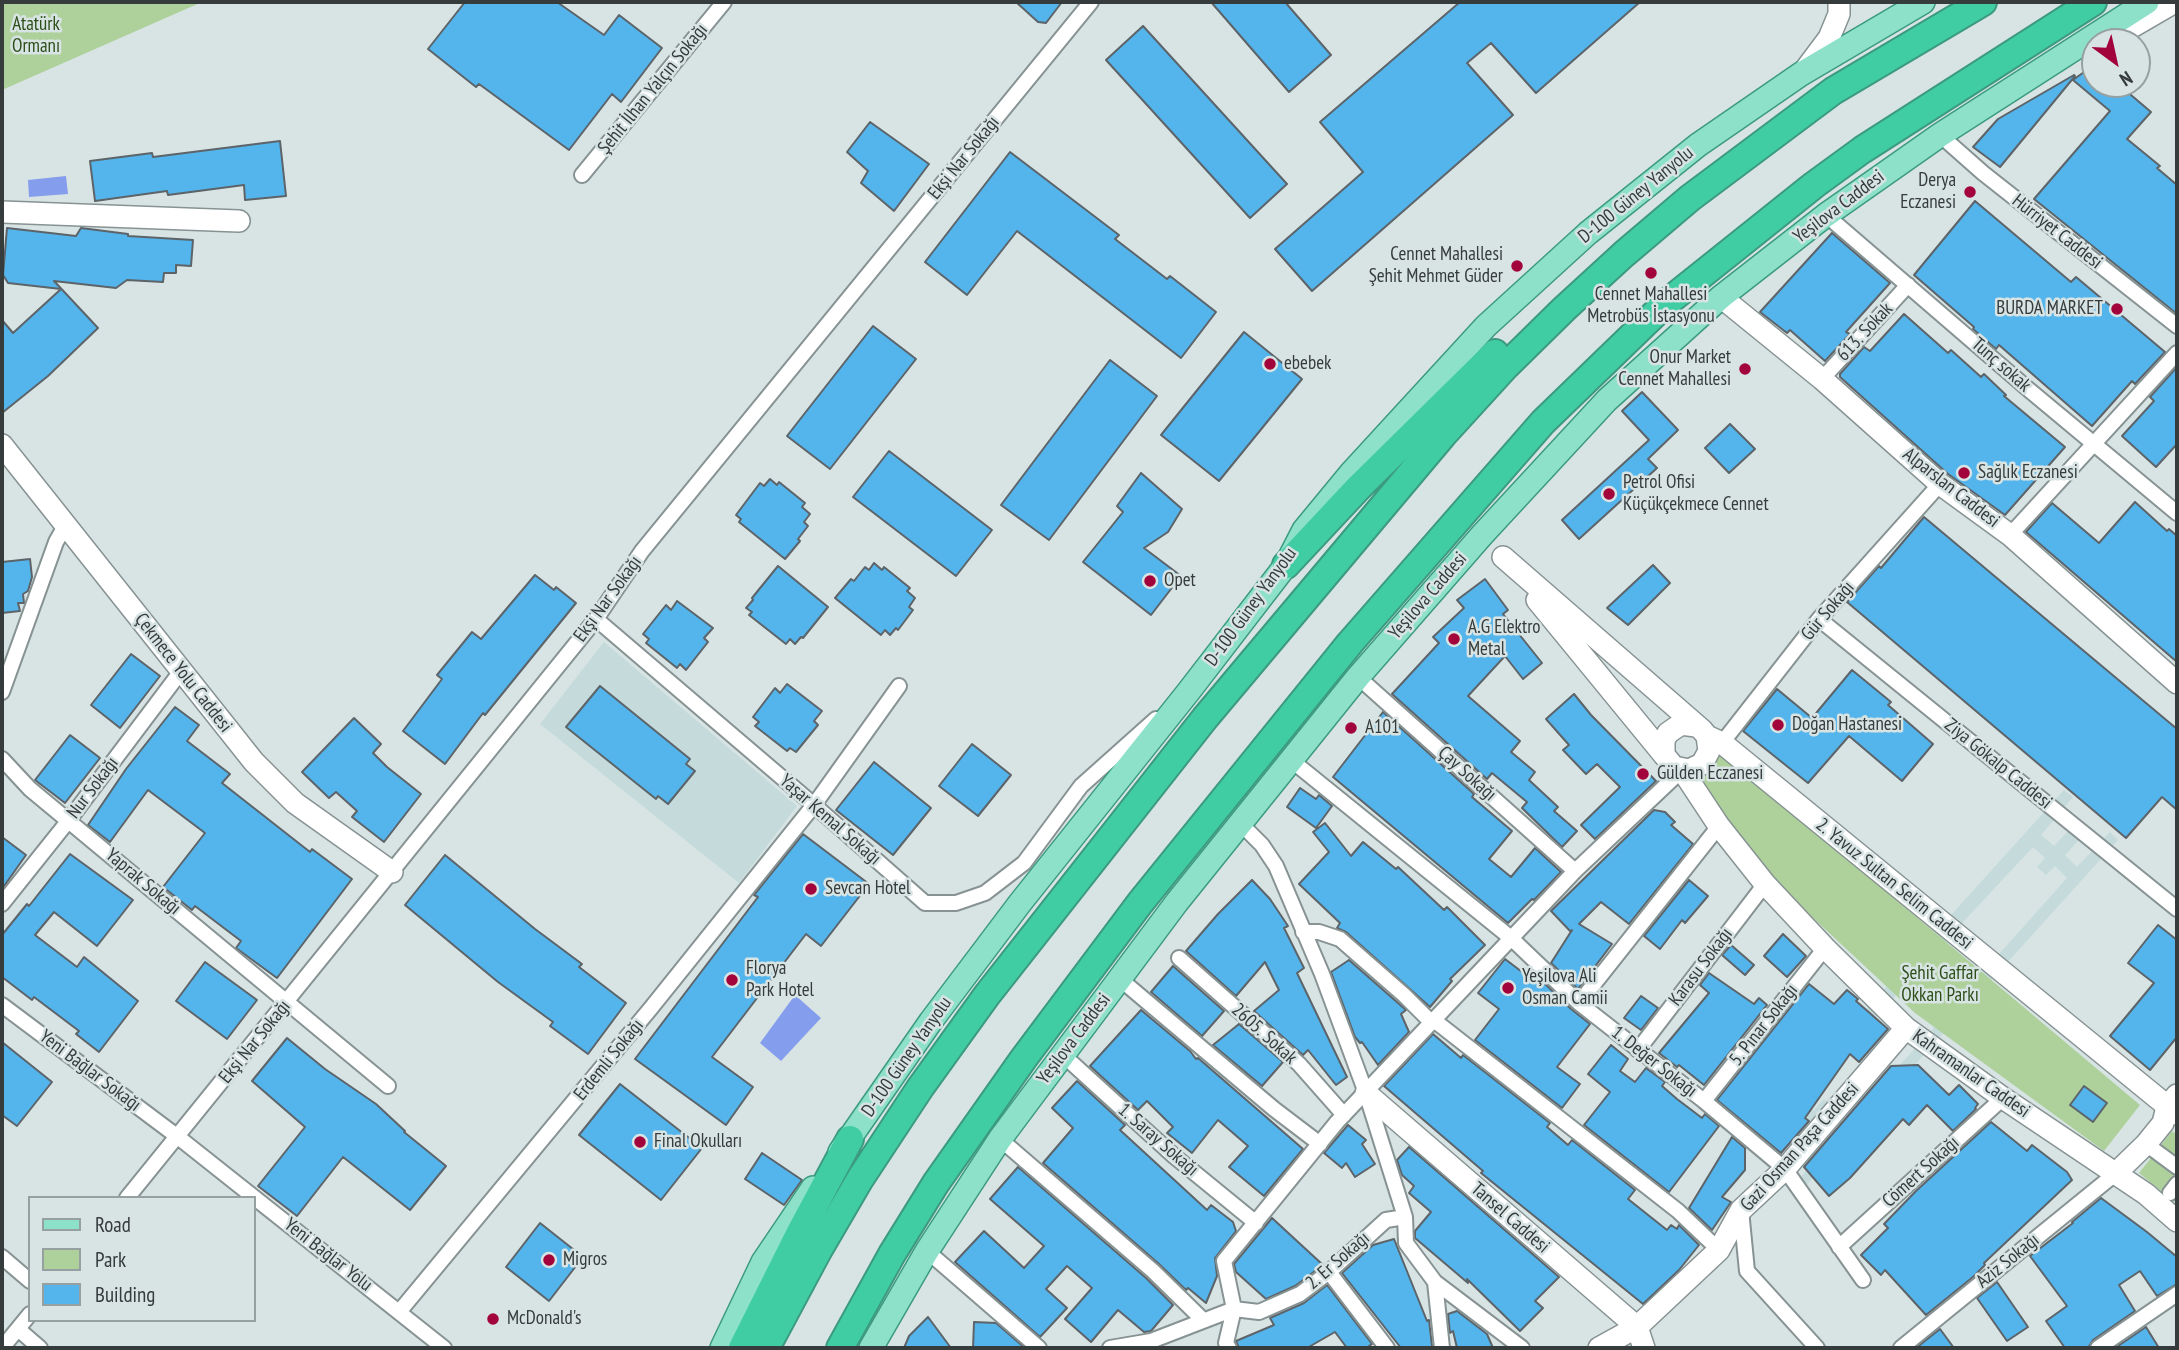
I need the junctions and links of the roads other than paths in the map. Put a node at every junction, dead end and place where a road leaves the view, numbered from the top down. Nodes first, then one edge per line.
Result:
1 (724, 2) edge
2 (1091, 2) edge
3 (1839, 2) edge
4 (1923, 2) edge
5 (1983, 2) edge
6 (2093, 2) edge
7 (2147, 2) edge
8 (2175, 2) edge
9 (2130, 28) edge
10 (2081, 54) edge
11 (1801, 74) junction
12 (2026, 79) junction
13 (1940, 135) junction
14 (582, 175) dead end
15 (2, 212) edge
16 (1826, 215) junction
17 (239, 221) dead end
18 (1624, 254) junction
19 (1908, 285) junction
20 (1721, 297) junction
21 (2177, 326) edge
22 (2177, 353) edge
23 (1822, 379) junction
24 (2, 444) edge
25 (2093, 444) junction
26 (1940, 484) junction
27 (2177, 513) edge
28 (65, 526) junction
29 (1482, 535) junction
30 (2010, 535) junction
31 (1503, 557) junction
32 (1286, 565) junction
33 (1819, 618) junction
34 (596, 619) junction
35 (182, 670) junction
36 (1358, 677) junction
37 (2177, 683) edge
38 (900, 686) dead end
39 (2, 689) edge
40 (1189, 691) junction
41 (1708, 735) junction
42 (1664, 755) junction
43 (2, 759) edge
44 (1291, 760) junction
45 (1682, 770) junction
46 (814, 805) junction
47 (69, 820) junction
48 (1241, 824) junction
49 (1719, 826) junction
50 (1575, 871) junction
51 (392, 872) junction
52 (1765, 884) junction
53 (2, 904) edge
54 (2177, 909) edge
55 (1303, 932) junction
56 (1511, 939) junction
57 (1825, 948) junction
58 (1179, 958) dead end
59 (1120, 979) junction
60 (287, 1002) junction
61 (1578, 1003) junction
62 (2, 1005) edge
63 (1434, 1022) junction
64 (1906, 1028) junction
65 (1638, 1050) junction
66 (1062, 1054) junction
67 (388, 1086) dead end
68 (1366, 1093) junction
69 (2003, 1098) junction
70 (1704, 1101) junction
71 (2174, 1106) edge
72 (1344, 1115) junction
73 (178, 1137) junction
74 (850, 1139) junction
75 (1000, 1139) junction
76 (1320, 1144) junction
77 (2147, 1144) junction
78 (2177, 1167) edge
79 (1785, 1169) junction
80 (2115, 1174) junction
81 (129, 1196) edge
82 (253, 1196) edge
83 (256, 1198) edge
84 (1741, 1210) junction
85 (1405, 1217) junction
86 (2177, 1221) edge
87 (1255, 1223) junction
88 (1839, 1247) junction
89 (1719, 1250) junction
90 (927, 1251) junction
91 (2, 1256) edge
92 (1329, 1272) junction
93 (28, 1279) edge
94 (1863, 1280) dead end
95 (1435, 1282) junction
96 (2177, 1294) edge
97 (1234, 1309) junction
98 (400, 1312) junction
99 (28, 1316) edge
100 (1203, 1320) junction
101 (1637, 1327) junction
102 (18, 1329) junction
103 (2, 1348) edge
104 (40, 1348) edge
105 (444, 1348) edge
106 (722, 1348) edge
107 (742, 1348) edge
108 (766, 1348) edge
109 (840, 1348) edge
110 (871, 1348) edge
111 (1039, 1348) edge
112 (1110, 1348) edge
113 (1228, 1348) edge
114 (1387, 1348) edge
115 (1443, 1348) edge
116 (1522, 1348) edge
117 (1599, 1348) edge
118 (1644, 1348) edge
119 (1656, 1348) edge
120 (1817, 1348) edge
121 (1901, 1348) edge
122 (2098, 1348) edge

1 - 14 street, Şehit İlhan Yalçın Sokağı
2 - 34 street, Ekşi Nar Sokağı
3 - 11 street
4 - 11 main road, D-100 Güney Yanyolu
5 - 18 highway
6 - 109 highway
7 - 12 main road, Yeşilova Caddesi
8 - 9 street
10 - 12 street
11 - 32 main road, D-100 Güney Yanyolu
12 - 13 main road, Yeşilova Caddesi
13 - 16 main road, Yeşilova Caddesi
13 - 21 street, Hürriyet Caddesi
15 - 17 street
16 - 19 street, Tunç sokak
16 - 20 main road, Yeşilova Caddesi
18 - 32 highway
18 - 108 highway
19 - 23 street, 613. Sokak
19 - 25 street, Tunç sokak
20 - 23 street, Alparslan Caddesi
20 - 29 main road, Yeşilova Caddesi
22 - 25 street
23 - 26 street, Alparslan Caddesi
24 - 28 street, Çekmece Yolu Caddesi
25 - 27 street, Tunç sokak
25 - 30 street
26 - 30 street, Alparslan Caddesi
26 - 33 street, Gür Sokağı
28 - 35 street, Çekmece Yolu Caddesi
28 - 39 street
29 - 31 street
29 - 36 main road, Yeşilova Caddesi
30 - 37 street, Alparslan Caddesi
31 - 41 street, 2. Yavuz Sultan Selim Caddesi
31 - 42 street
32 - 40 main road, D-100 Güney Yanyolu
33 - 41 street, Gür Sokağı
33 - 54 street, Ziya Gökalp Caddesi
34 - 46 street, Yaşar Kemal Sokağı
34 - 51 street, Ekşi Nar Sokağı
35 - 47 street, Nur Sokağı
35 - 51 street, Çekmece Yolu Caddesi
36 - 44 main road, Yeşilova Caddesi
36 - 50 street, Çay Sokağı
38 - 46 street, Erdemli Sokağı
40 - 46 street, Yaşar Kemal Sokağı
40 - 74 main road, D-100 Güney Yanyolu
41 - 42 street
41 - 45 street
41 - 71 street, 2. Yavuz Sultan Selim Caddesi
42 - 45 street
43 - 47 street, Yaprak Sokağı
44 - 48 main road, Yeşilova Caddesi
44 - 56 street, 1. Değer Sokağı
45 - 49 street, Kahramanlar Caddesi
45 - 50 street
46 - 98 street, Erdemli Sokağı
47 - 53 street, Nur Sokağı
47 - 60 street, Yaprak Sokağı
48 - 55 street
48 - 59 main road, Yeşilova Caddesi
49 - 52 street, Kahramanlar Caddesi
49 - 61 street
50 - 56 street
51 - 60 street, Ekşi Nar Sokağı
52 - 57 street, Kahramanlar Caddesi
52 - 65 street, Karasu Sokağı
55 - 63 street
55 - 68 street
56 - 61 street, 1. Değer Sokağı
56 - 63 street
57 - 64 street, Kahramanlar Caddesi
57 - 70 street, 5. Pınar Sokağı
58 - 72 street, 2605. Sokak
59 - 66 main road, Yeşilova Caddesi
59 - 76 street
60 - 67 street, Yaprak Sokağı
60 - 73 street, Ekşi Nar Sokağı
61 - 65 street, 1. Değer Sokağı
62 - 73 street, Yeni Bağlar Sokağı
63 - 68 street
63 - 89 street
64 - 69 street, Kahramanlar Caddesi
64 - 79 street, Gazi Osman Paşa Caddesi
65 - 70 street, 1. Değer Sokağı
66 - 75 main road, Yeşilova Caddesi
66 - 87 street, 1. Saray Sokağı
68 - 72 street
68 - 85 street
68 - 101 street, Tansel Caddesi
69 - 80 street, Kahramanlar Caddesi
69 - 88 street, Cömert Sokağı
70 - 79 street, 1. Değer Sokağı
71 - 77 street
72 - 76 street
73 - 81 street, Ekşi Nar Sokağı
73 - 82 street, Yeni Bağlar Yolu
74 - 106 main road, D-100 Güney Yanyolu
74 - 107 highway
75 - 90 main road, Yeşilova Caddesi
75 - 100 street
76 - 87 street
77 - 78 street
77 - 80 street
79 - 84 street, Gazi Osman Paşa Caddesi
79 - 88 street, 1. Değer Sokağı
80 - 86 street, Kahramanlar Caddesi
80 - 121 street, Aziz Sokağı
83 - 98 street, Yeni Bağlar Yolu
84 - 89 street, Gazi Osman Paşa Caddesi
84 - 120 street
85 - 92 street, 2. Er Sokağı
85 - 95 street
87 - 97 street
88 - 94 street, 1. Değer Sokağı
89 - 101 street, Gazi Osman Paşa Caddesi
90 - 110 main road, Yeşilova Caddesi
90 - 111 street
91 - 93 street
92 - 97 street, 2. Er Sokağı
92 - 114 street
95 - 115 street
95 - 116 street
96 - 122 street
97 - 100 street, 2. Er Sokağı
97 - 113 street
98 - 105 street, Yeni Bağlar Yolu
99 - 102 street
100 - 112 street, 2. Er Sokağı
101 - 117 street, Gazi Osman Paşa Caddesi
101 - 118 street
101 - 119 street
102 - 103 street
102 - 104 street

